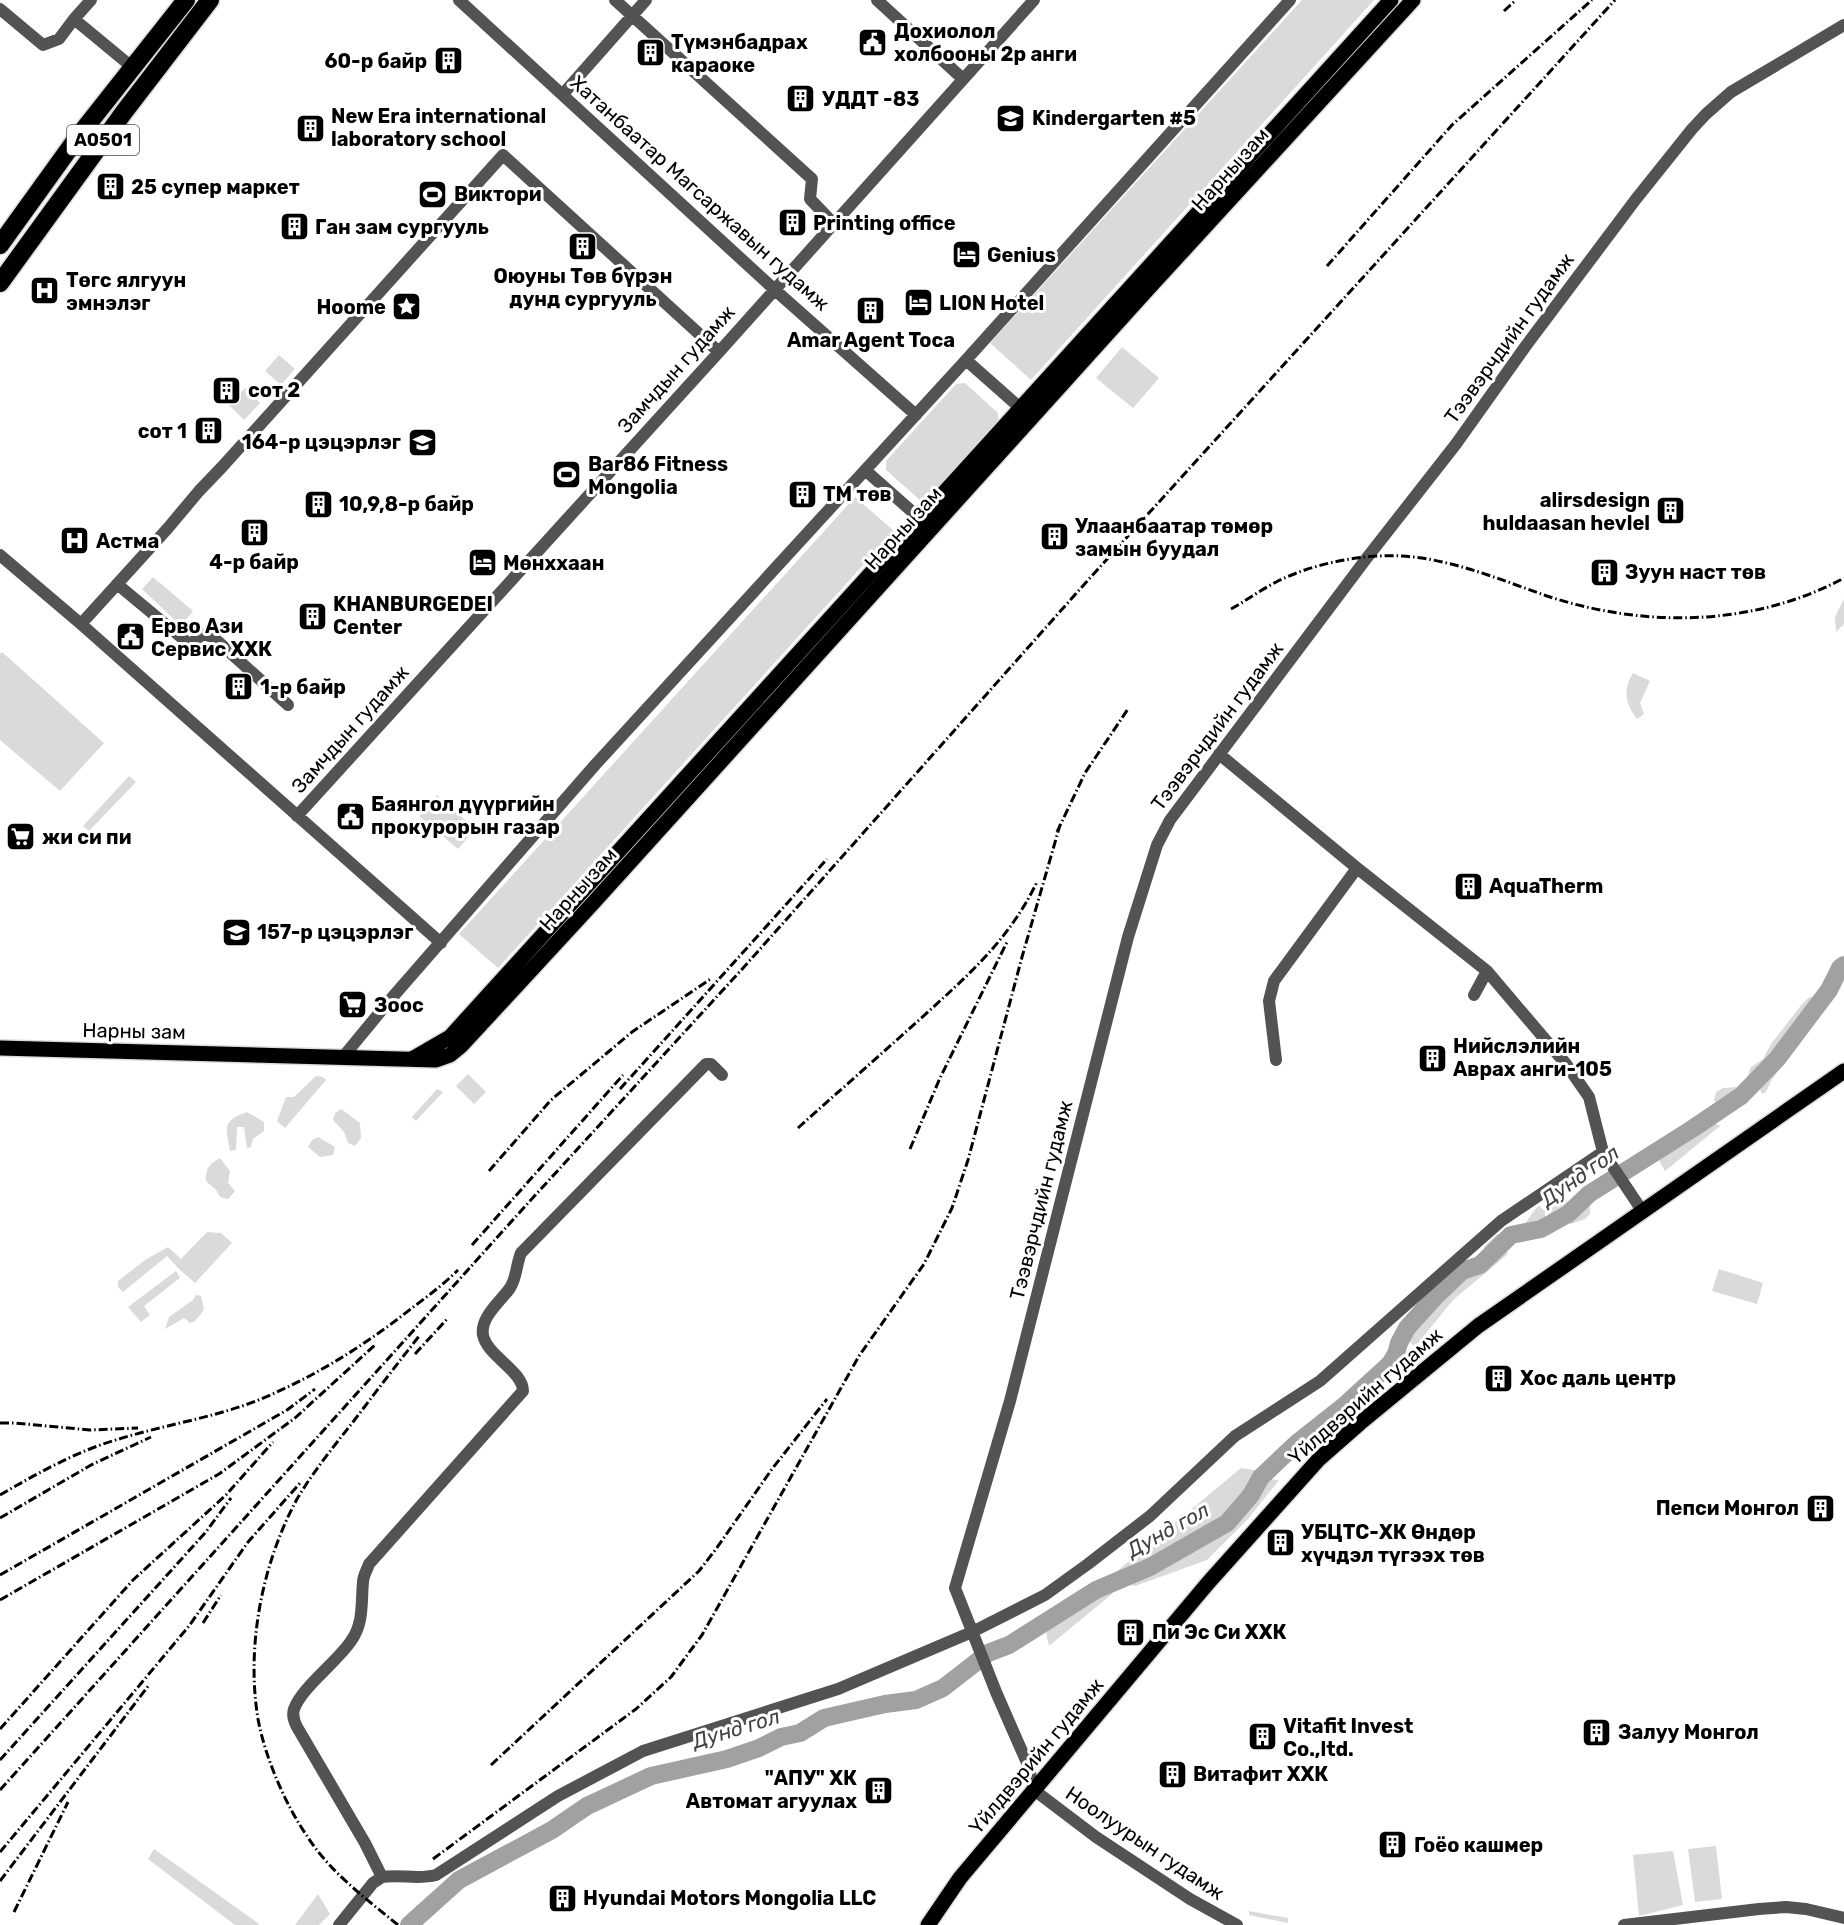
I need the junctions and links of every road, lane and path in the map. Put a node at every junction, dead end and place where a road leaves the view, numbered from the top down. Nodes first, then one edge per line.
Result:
1 (91, 0) edge
2 (186, 0) edge
3 (210, 0) edge
4 (459, 0) edge
5 (615, 0) edge
6 (646, 0) edge
7 (877, 0) edge
8 (1034, 0) edge
9 (1290, 0) edge
10 (1391, 0) edge
11 (1413, 0) edge
12 (0, 9) edge
13 (632, 16) junction
14 (74, 20) junction
15 (1844, 25) edge
16 (132, 67) junction
17 (963, 79) junction
18 (563, 94) junction
19 (834, 224) junction
20 (0, 245) edge
21 (0, 283) edge
22 (775, 290) junction
23 (719, 352) junction
24 (966, 360) junction
25 (1026, 413) junction
26 (916, 415) junction
27 (865, 470) junction
28 (926, 524) junction
29 (0, 555) edge
30 (117, 584) junction
31 (81, 624) junction
32 (288, 705) dead end
33 (1219, 754) junction
34 (297, 816) junction
35 (1357, 868) junction
36 (441, 943) junction
37 (1487, 971) junction
38 (1474, 995) dead end
39 (0, 1048) edge
40 (343, 1057) junction
41 (1276, 1060) dead end
42 (1844, 1071) edge
43 (722, 1075) dead end
44 (1606, 1156) junction
45 (1639, 1207) junction
46 (973, 1635) junction
47 (1034, 1790) junction
48 (382, 1877) junction
49 (1844, 1918) edge
50 (339, 1925) edge
51 (928, 1925) edge
52 (1236, 1925) edge
53 (1624, 1925) edge

1 - 14 street
2 - 16 highway, A0501
3 - 21 highway, A0501
4 - 18 street, Хатанбаатар Магсаржавын гудамж
5 - 13 street
6 - 13 street
7 - 17 street
8 - 17 street, Замчдын гудамж
9 - 24 street
10 - 25 main road, Нарны зам
11 - 25 main road, Нарны зам
12 - 14 street
13 - 18 street
13 - 19 street
14 - 16 street
15 - 33 street, Тээвэрчдийн гудамж
16 - 20 highway, A0501
17 - 19 street, Замчдын гудамж
18 - 22 street, Хатанбаатар Магсаржавын гудамж
19 - 22 street, Замчдын гудамж
22 - 23 street, Замчдын гудамж
22 - 26 street, Хатанбаатар Магсаржавын гудамж
23 - 30 street
23 - 34 street, Замчдын гудамж
24 - 25 street
24 - 26 street
25 - 28 main road, Нарны зам
26 - 27 street
27 - 28 street
27 - 36 street
28 - 40 main road, Нарны зам
29 - 31 street
30 - 31 street
30 - 32 street
31 - 34 street
33 - 35 street
33 - 46 street, Тээвэрчдийн гудамж
34 - 36 street
35 - 37 street
35 - 41 street
36 - 40 street
37 - 38 street
37 - 44 street
39 - 40 main road, Нарны зам
42 - 45 main road, Yйлдвэрийн гудамж
43 - 48 street
44 - 45 street
44 - 46 street
45 - 47 main road, Yйлдвэрийн гудамж
46 - 47 street, Тээвэрчдийн гудамж
46 - 48 street
47 - 51 main road, Yйлдвэрийн гудамж
47 - 52 street, Ноолуурын гудамж
48 - 50 street
49 - 53 street

